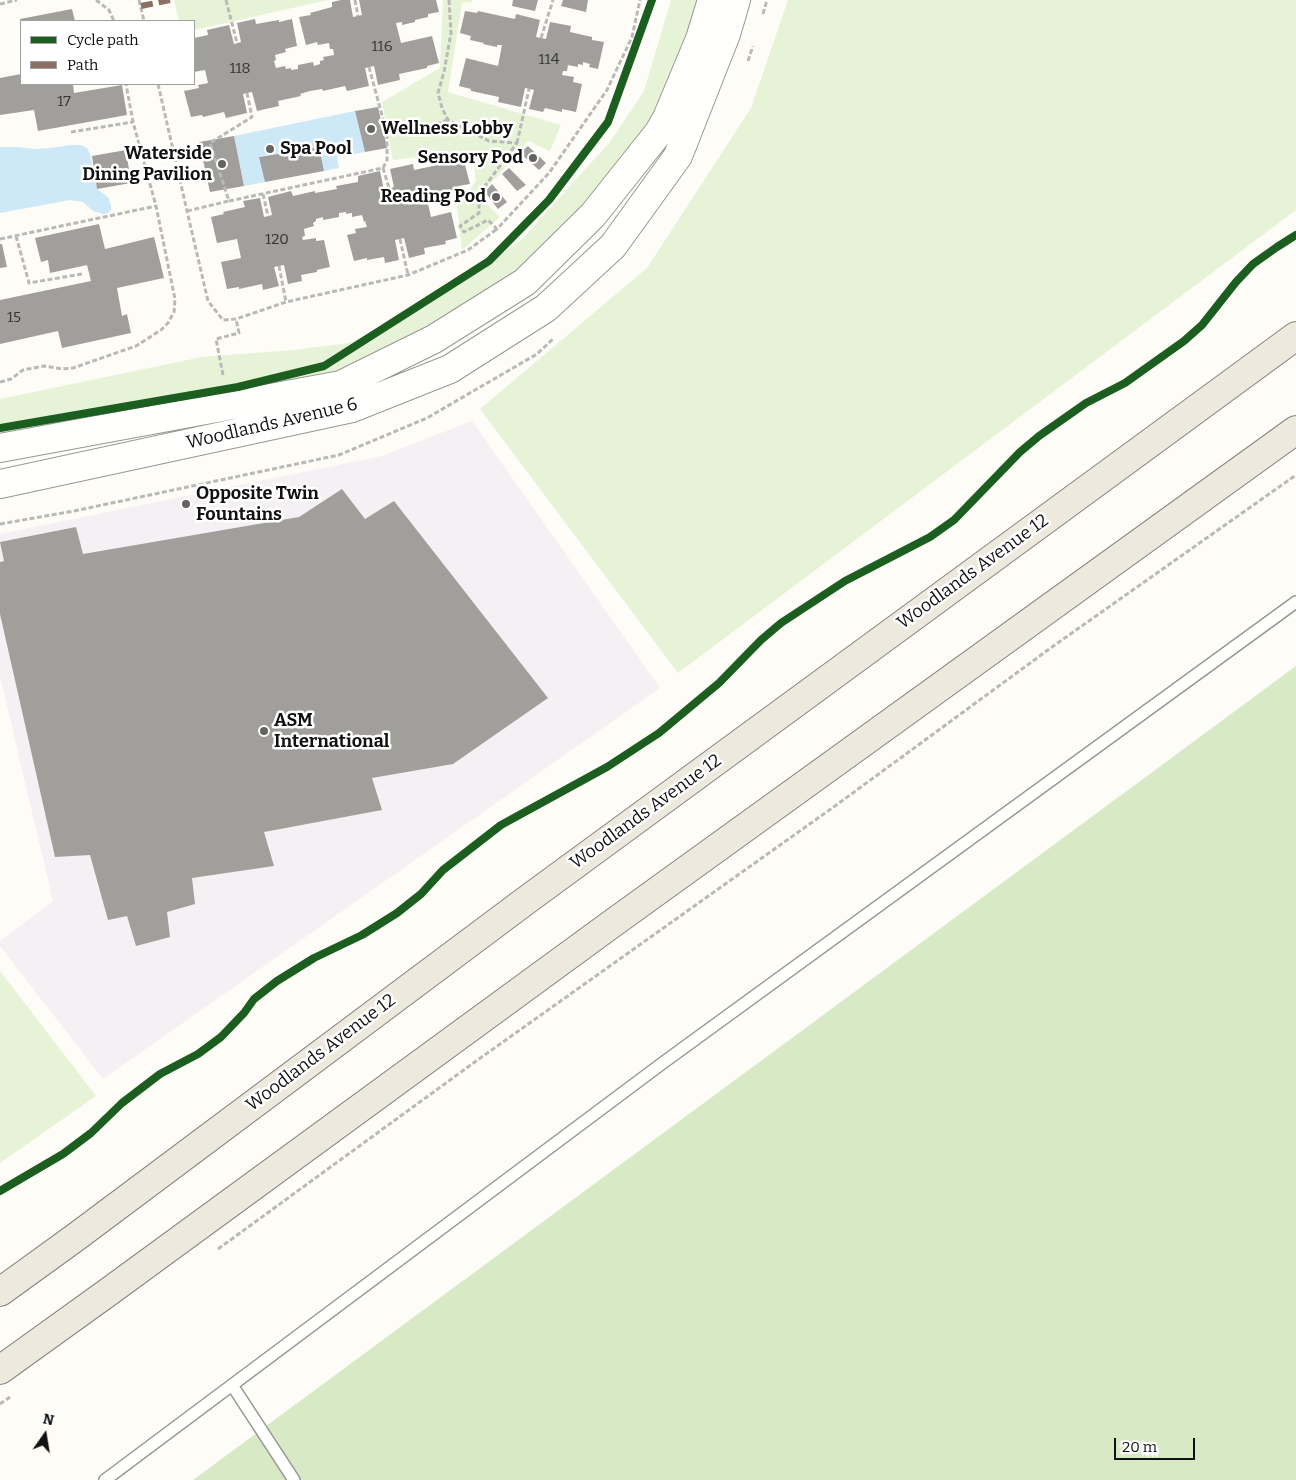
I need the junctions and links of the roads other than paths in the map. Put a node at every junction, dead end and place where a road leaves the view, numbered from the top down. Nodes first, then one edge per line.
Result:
1 (712, 0) edge
2 (736, 0) edge
3 (1296, 336) edge
4 (1296, 430) edge
5 (0, 448) edge
6 (0, 484) edge
7 (1296, 602) edge
8 (0, 1292) edge
9 (0, 1370) edge
10 (232, 1385) junction
11 (105, 1480) edge
12 (294, 1480) edge

1 - 5 street, Woodlands Avenue 6
2 - 6 street, Woodlands Avenue 6
3 - 8 main road, Woodlands Avenue 12
4 - 9 main road
7 - 10 lane
10 - 11 lane
10 - 12 lane

